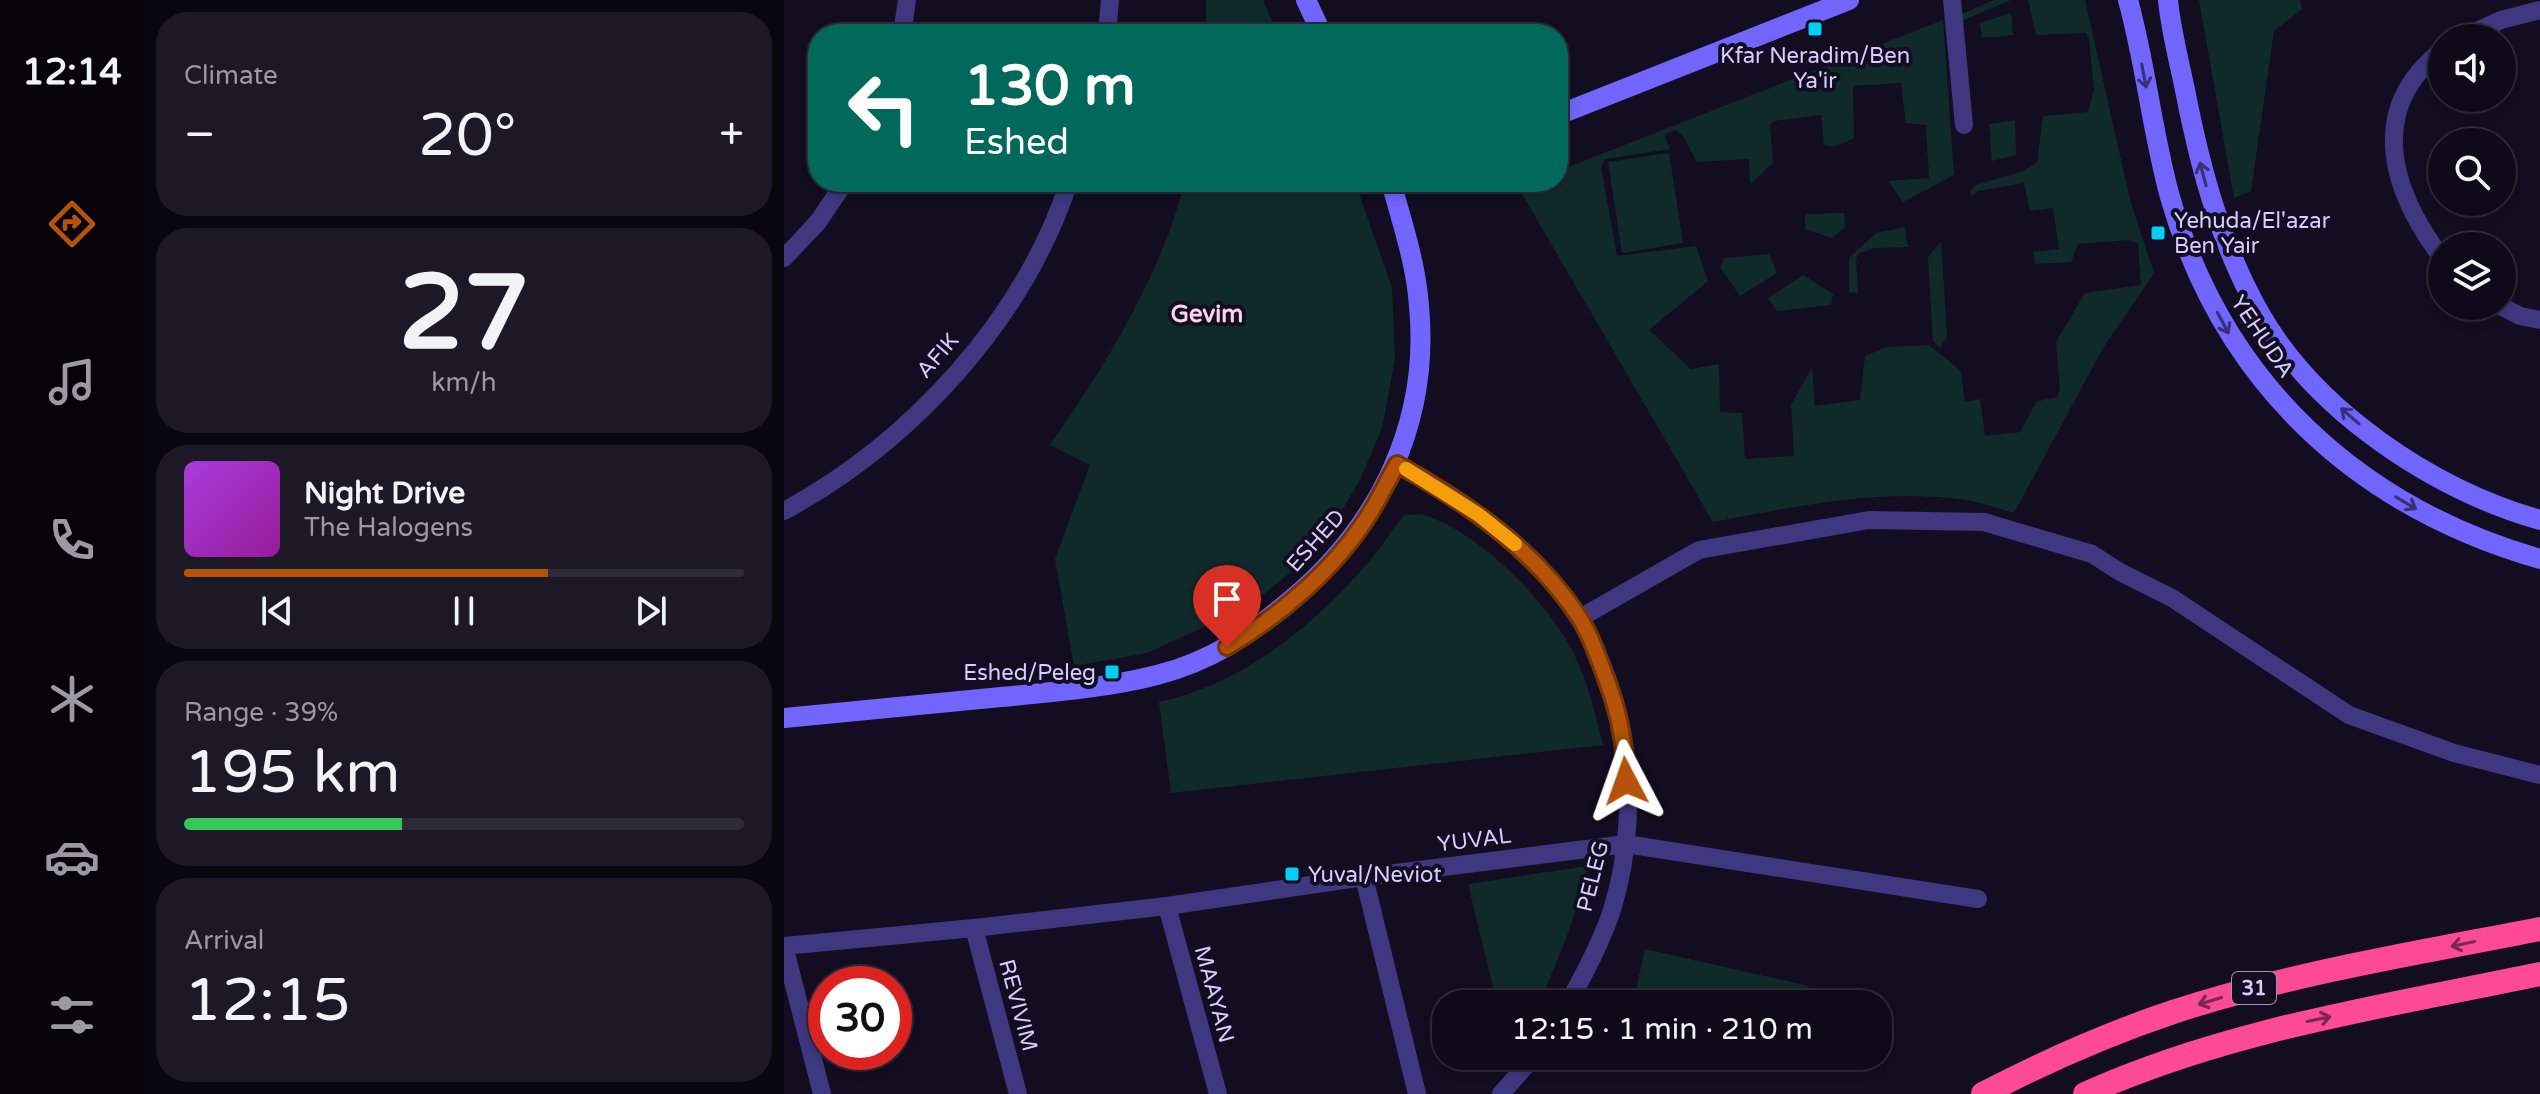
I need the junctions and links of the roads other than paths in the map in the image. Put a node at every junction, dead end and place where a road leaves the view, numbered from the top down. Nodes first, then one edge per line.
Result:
1 (907, 0) edge
2 (1110, 0) edge
3 (1306, 0) edge
4 (1849, 0) edge
5 (1952, 0) edge
6 (2128, 0) edge
7 (2168, 0) edge
8 (2540, 10) edge
9 (903, 24) edge
10 (1108, 24) edge
11 (1317, 24) edge
12 (2492, 24) edge
13 (2428, 64) edge
14 (1568, 111) edge
15 (1964, 125) dead end
16 (838, 192) edge
17 (1066, 192) edge
18 (1394, 192) edge
19 (2428, 237) edge
20 (784, 258) edge
21 (2516, 314) edge
22 (2540, 320) edge
23 (1397, 464) junction
24 (784, 511) edge
25 (2540, 520) edge
26 (2540, 559) edge
27 (1580, 618) junction
28 (784, 718) edge
29 (2540, 775) edge
30 (1626, 844) junction
31 (1364, 877) junction
32 (1978, 899) dead end
33 (1167, 906) junction
34 (974, 928) junction
35 (2540, 929) edge
36 (784, 946) edge
37 (2540, 974) edge
38 (1575, 990) edge
39 (1522, 1070) edge
40 (822, 1094) edge
41 (1018, 1094) edge
42 (1218, 1094) edge
43 (1417, 1094) edge
44 (1501, 1094) edge
45 (1983, 1094) edge
46 (2085, 1094) edge

1 - 9 street
2 - 10 street
3 - 11 street
4 - 14 street
5 - 15 street
6 -> 26 street, YEHUDA
25 -> 7 street, YEHUDA
8 - 12 street
13 - 19 street
16 - 20 street
17 - 24 street, AFIK
18 - 23 street, ESHED
21 - 22 street
23 - 27 street, PELEG
23 - 28 street, ESHED
27 - 29 street
27 - 30 street, PELEG
30 - 31 street, YUVAL
30 - 32 street, YUVAL
30 - 38 street, PELEG
31 - 33 street, YUVAL
31 - 43 street
33 - 34 street, YUVAL
33 - 42 street, MAAYAN
34 - 36 street, YUVAL
34 - 41 street, REVIVIM
35 -> 45 highway, 31
36 - 40 street
46 -> 37 highway, 31
39 - 44 street

